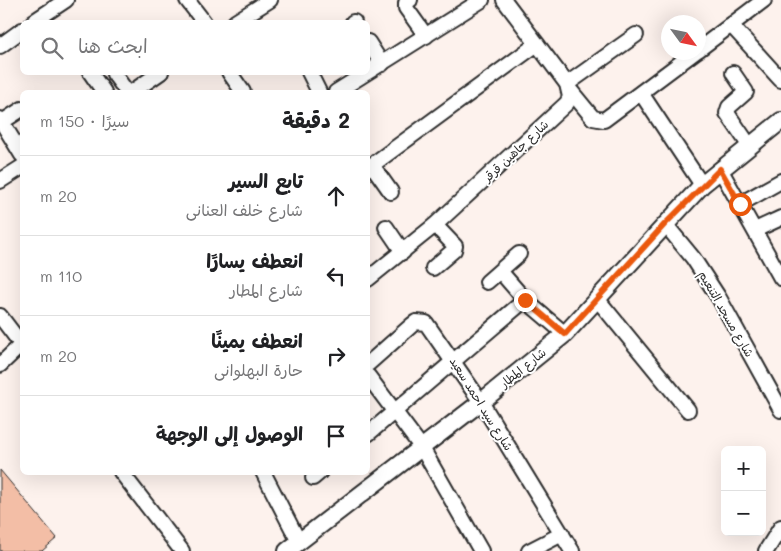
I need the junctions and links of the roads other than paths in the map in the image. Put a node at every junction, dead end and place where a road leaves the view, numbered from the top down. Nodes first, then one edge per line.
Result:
1 (66, 0) edge
2 (187, 0) edge
3 (270, 0) edge
4 (410, 0) edge
5 (482, 0) edge
6 (504, 0) edge
7 (764, 0) edge
8 (36, 20) edge
9 (202, 20) edge
10 (238, 20) edge
11 (731, 26) junction
12 (20, 31) edge
13 (636, 35) dead end
14 (426, 36) junction
15 (537, 44) junction
16 (706, 44) edge
17 (370, 45) edge
18 (0, 46) edge
19 (685, 60) edge
20 (382, 64) junction
21 (370, 71) edge
22 (733, 73) dead end
23 (92, 75) edge
24 (115, 75) edge
25 (157, 75) edge
26 (231, 75) edge
27 (310, 75) edge
28 (364, 75) edge
29 (781, 80) edge
30 (568, 87) junction
31 (103, 90) edge
32 (126, 90) edge
33 (135, 90) edge
34 (242, 90) edge
35 (318, 90) edge
36 (339, 90) edge
37 (641, 94) junction
38 (20, 110) edge
39 (1, 121) edge
40 (781, 121) edge
41 (750, 145) junction
42 (20, 151) edge
43 (370, 167) edge
44 (20, 168) edge
45 (720, 169) junction
46 (0, 181) edge
47 (781, 181) edge
48 (702, 185) junction
49 (391, 192) dead end
50 (740, 204) junction
51 (781, 218) edge
52 (665, 224) junction
53 (435, 225) junction
54 (386, 228) dead end
55 (755, 230) junction
56 (403, 252) junction
57 (519, 254) dead end
58 (433, 268) dead end
59 (500, 270) junction
60 (370, 277) edge
61 (781, 278) edge
62 (487, 282) dead end
63 (525, 300) junction
64 (598, 300) junction
65 (0, 316) edge
66 (565, 334) junction
67 (20, 342) edge
68 (20, 347) edge
69 (454, 361) junction
70 (370, 362) edge
71 (0, 365) edge
72 (370, 379) edge
73 (481, 402) junction
74 (688, 410) dead end
75 (781, 410) edge
76 (395, 412) junction
77 (370, 432) edge
78 (422, 448) junction
79 (123, 475) edge
80 (264, 475) edge
81 (781, 527) edge
82 (562, 534) junction
83 (292, 548) edge
84 (182, 551) edge
85 (481, 551) edge
86 (529, 551) edge
87 (572, 551) edge
88 (766, 551) edge

1 - 8 street
2 - 9 street
3 - 10 street
4 - 14 street
5 - 14 street
6 - 15 street
7 - 11 street
11 - 16 street
11 - 29 street
12 - 18 street
13 - 30 street
14 - 20 street
15 - 30 street
15 - 43 street
17 - 20 street
19 - 37 street
20 - 21 street
22 - 41 street
23 - 31 street
24 - 32 street
25 - 33 street
26 - 34 street
27 - 35 street
28 - 36 street
30 - 37 street
30 - 53 street, شارع جاهين قرقر
37 - 48 street
38 - 39 street
39 - 42 street
40 - 41 street, شارع المطار
41 - 45 street, شارع المطار
43 - 49 street
44 - 46 street
45 - 48 street, شارع المطار
45 - 50 street
47 - 50 street
48 - 52 street, شارع المطار
50 - 55 street
51 - 55 street
52 - 64 street, شارع المطار
52 - 75 street, شارع مسجد التنعيم
53 - 56 street, شارع جاهين قرقر
53 - 58 street
54 - 56 street
55 - 61 street
56 - 60 street, شارع جاهين قرقر
57 - 59 street
59 - 62 street
59 - 63 street
63 - 66 street
63 - 69 street
64 - 66 street, شارع المطار
64 - 74 street
65 - 67 street
66 - 73 street, شارع المطار
68 - 71 street
69 - 70 street, شارع سيد احمد سعيد
69 - 73 street, شارع سيد احمد سعيد
69 - 76 street
72 - 76 street
73 - 78 street, شارع المطار
73 - 82 street, شارع سيد احمد سعيد
76 - 77 street
76 - 78 street
78 - 83 street, شارع المطار
78 - 85 street
79 - 84 street
80 - 83 street
81 - 88 street
82 - 86 street
82 - 87 street, شارع سيد احمد سعيد

